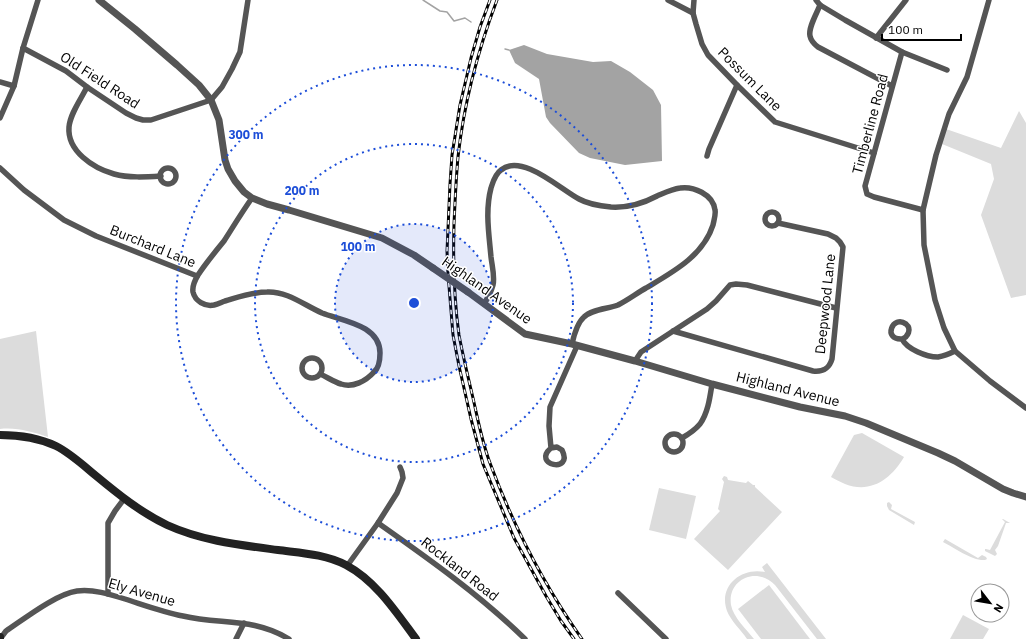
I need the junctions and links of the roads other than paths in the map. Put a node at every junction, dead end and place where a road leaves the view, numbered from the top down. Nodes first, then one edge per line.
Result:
1 (38, 0) edge
2 (99, 0) edge
3 (248, 0) edge
4 (668, 0) edge
5 (694, 0) edge
6 (816, 0) edge
7 (906, 0) edge
8 (987, 2) edge
9 (820, 5) junction
10 (693, 13) junction
11 (876, 38) junction
12 (23, 48) junction
13 (902, 52) junction
14 (947, 70) dead end
15 (0, 82) edge
16 (737, 85) junction
17 (14, 86) junction
18 (892, 86) junction
19 (87, 87) junction
20 (212, 100) junction
21 (0, 118) edge
22 (874, 153) junction
23 (707, 156) dead end
24 (0, 168) edge
25 (161, 176) dead end
26 (252, 198) junction
27 (923, 210) junction
28 (778, 223) dead end
29 (197, 276) junction
30 (484, 304) junction
31 (836, 308) junction
32 (673, 331) junction
33 (902, 339) dead end
34 (574, 345) junction
35 (955, 351) junction
36 (635, 361) junction
37 (320, 374) dead end
38 (712, 384) junction
39 (1026, 408) edge
40 (0, 435) edge
41 (682, 438) dead end
42 (551, 448) dead end
43 (400, 467) dead end
44 (1026, 497) edge
45 (124, 498) junction
46 (378, 523) junction
47 (347, 566) junction
48 (618, 593) dead end
49 (108, 594) junction
50 (244, 623) junction
51 (0, 638) edge
52 (236, 639) edge
53 (289, 639) edge
54 (416, 639) edge
55 (525, 639) edge
56 (666, 639) edge

1 - 12 street
2 - 20 street, Highland Avenue
3 - 20 street
4 - 10 street
5 - 10 street, Possum Lane
6 - 9 street
7 - 11 street
8 - 27 street
9 - 11 street
9 - 18 street
10 - 16 street, Possum Lane
11 - 13 street
12 - 17 street
12 - 19 street, Old Field Road
13 - 14 street
13 - 18 street, Timberline Road
15 - 17 street
16 - 22 street, Possum Lane
16 - 23 street
17 - 21 street
18 - 22 street, Timberline Road
19 - 20 street, Old Field Road
19 - 25 street
20 - 26 street, Highland Avenue
22 - 27 street, Timberline Road
24 - 29 street, Burchard Lane
26 - 29 street
26 - 30 street, Highland Avenue, bridge
27 - 35 street
28 - 31 street, Deepwood Lane
29 - 37 street, Burchard Lane
30 - 34 street, Highland Avenue
30 - 34 street
31 - 32 street
31 - 32 street, Deepwood Lane
32 - 36 street
33 - 35 street
34 - 36 street, Highland Avenue
34 - 42 street
35 - 39 street
36 - 38 street, Highland Avenue
38 - 41 street
38 - 44 street, Highland Avenue
40 - 45 main road
43 - 46 street
45 - 47 main road
45 - 49 street
46 - 47 street
46 - 55 street, Rockland Road
47 - 54 main road
48 - 56 street
49 - 50 street, Ely Avenue
49 - 51 street, Ely Avenue
50 - 52 street
50 - 53 street, Ely Avenue

